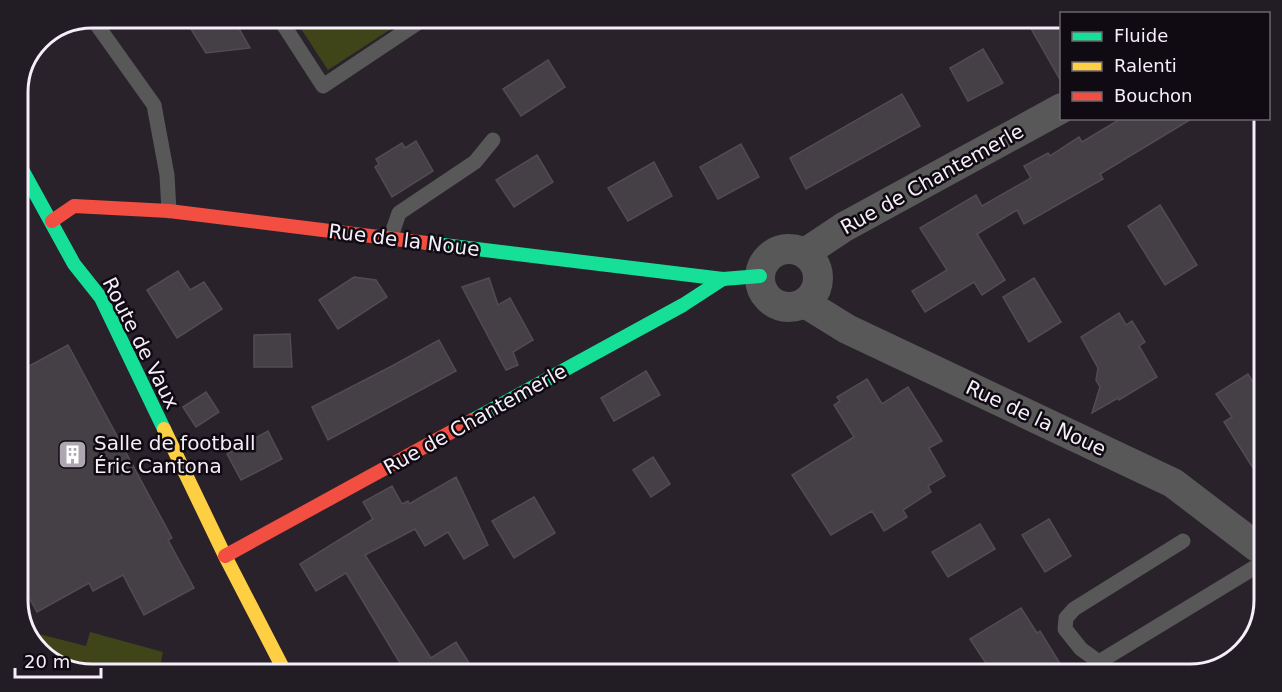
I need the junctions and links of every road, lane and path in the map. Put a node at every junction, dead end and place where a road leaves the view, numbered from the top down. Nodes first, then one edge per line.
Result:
1 (99, 28) edge
2 (285, 28) edge
3 (410, 28) edge
4 (1060, 109) edge
5 (493, 140) dead end
6 (29, 181) edge
7 (169, 212) junction
8 (52, 221) junction
9 (390, 239) junction
10 (806, 253) junction
11 (760, 276) junction
12 (723, 279) junction
13 (805, 303) junction
14 (1183, 541) dead end
15 (1254, 545) edge
16 (225, 556) junction
17 (1254, 568) edge
18 (281, 664) edge

1 - 7 lane
2 - 3 lane
4 - 10 street, Rue de Chantemerle
5 - 9 lane
6 - 8 street, Route de Vaux
7 - 8 street, Rue de la Noue
7 - 9 street, Rue de la Noue
8 - 16 street, Route de Vaux
9 - 12 street, Rue de la Noue
10 - 11 street
10 - 13 street
11 - 12 street, Rue de la Noue
11 - 13 street
12 - 16 street, Rue de Chantemerle
13 - 15 street, Rue de la Noue
14 - 17 lane
16 - 18 street, Route de Vaux

